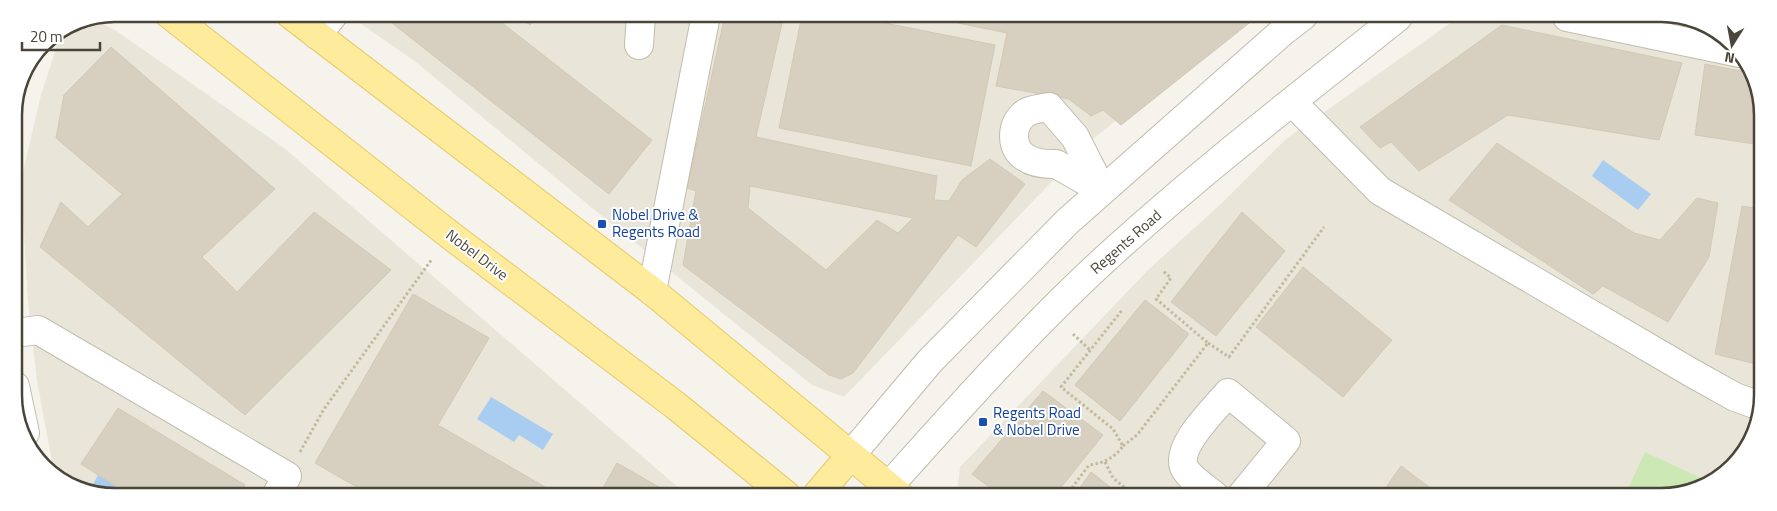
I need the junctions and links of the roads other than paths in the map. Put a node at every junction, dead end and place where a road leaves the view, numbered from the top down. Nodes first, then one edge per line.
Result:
1 (179, 22) edge
2 (641, 22) edge
3 (705, 22) edge
4 (1295, 22) edge
5 (1391, 22) edge
6 (1591, 22) edge
7 (325, 24) edge
8 (639, 45) dead end
9 (1726, 49) edge
10 (1292, 102) junction
11 (652, 291) junction
12 (22, 332) edge
13 (1754, 404) edge
14 (850, 456) junction
15 (282, 485) edge
16 (777, 488) edge
17 (823, 488) edge
18 (884, 488) edge
19 (893, 488) edge
20 (1206, 488) edge
21 (1247, 488) edge

1 - 16 main road, Nobel Drive
2 - 8 street
3 - 11 street
4 - 14 street
5 - 10 street, Regents Road
6 - 9 street
7 - 11 main road
10 - 13 street
10 - 19 street, Regents Road
11 - 14 main road
12 - 15 street
14 - 17 main road
14 - 18 main road
20 - 21 street

